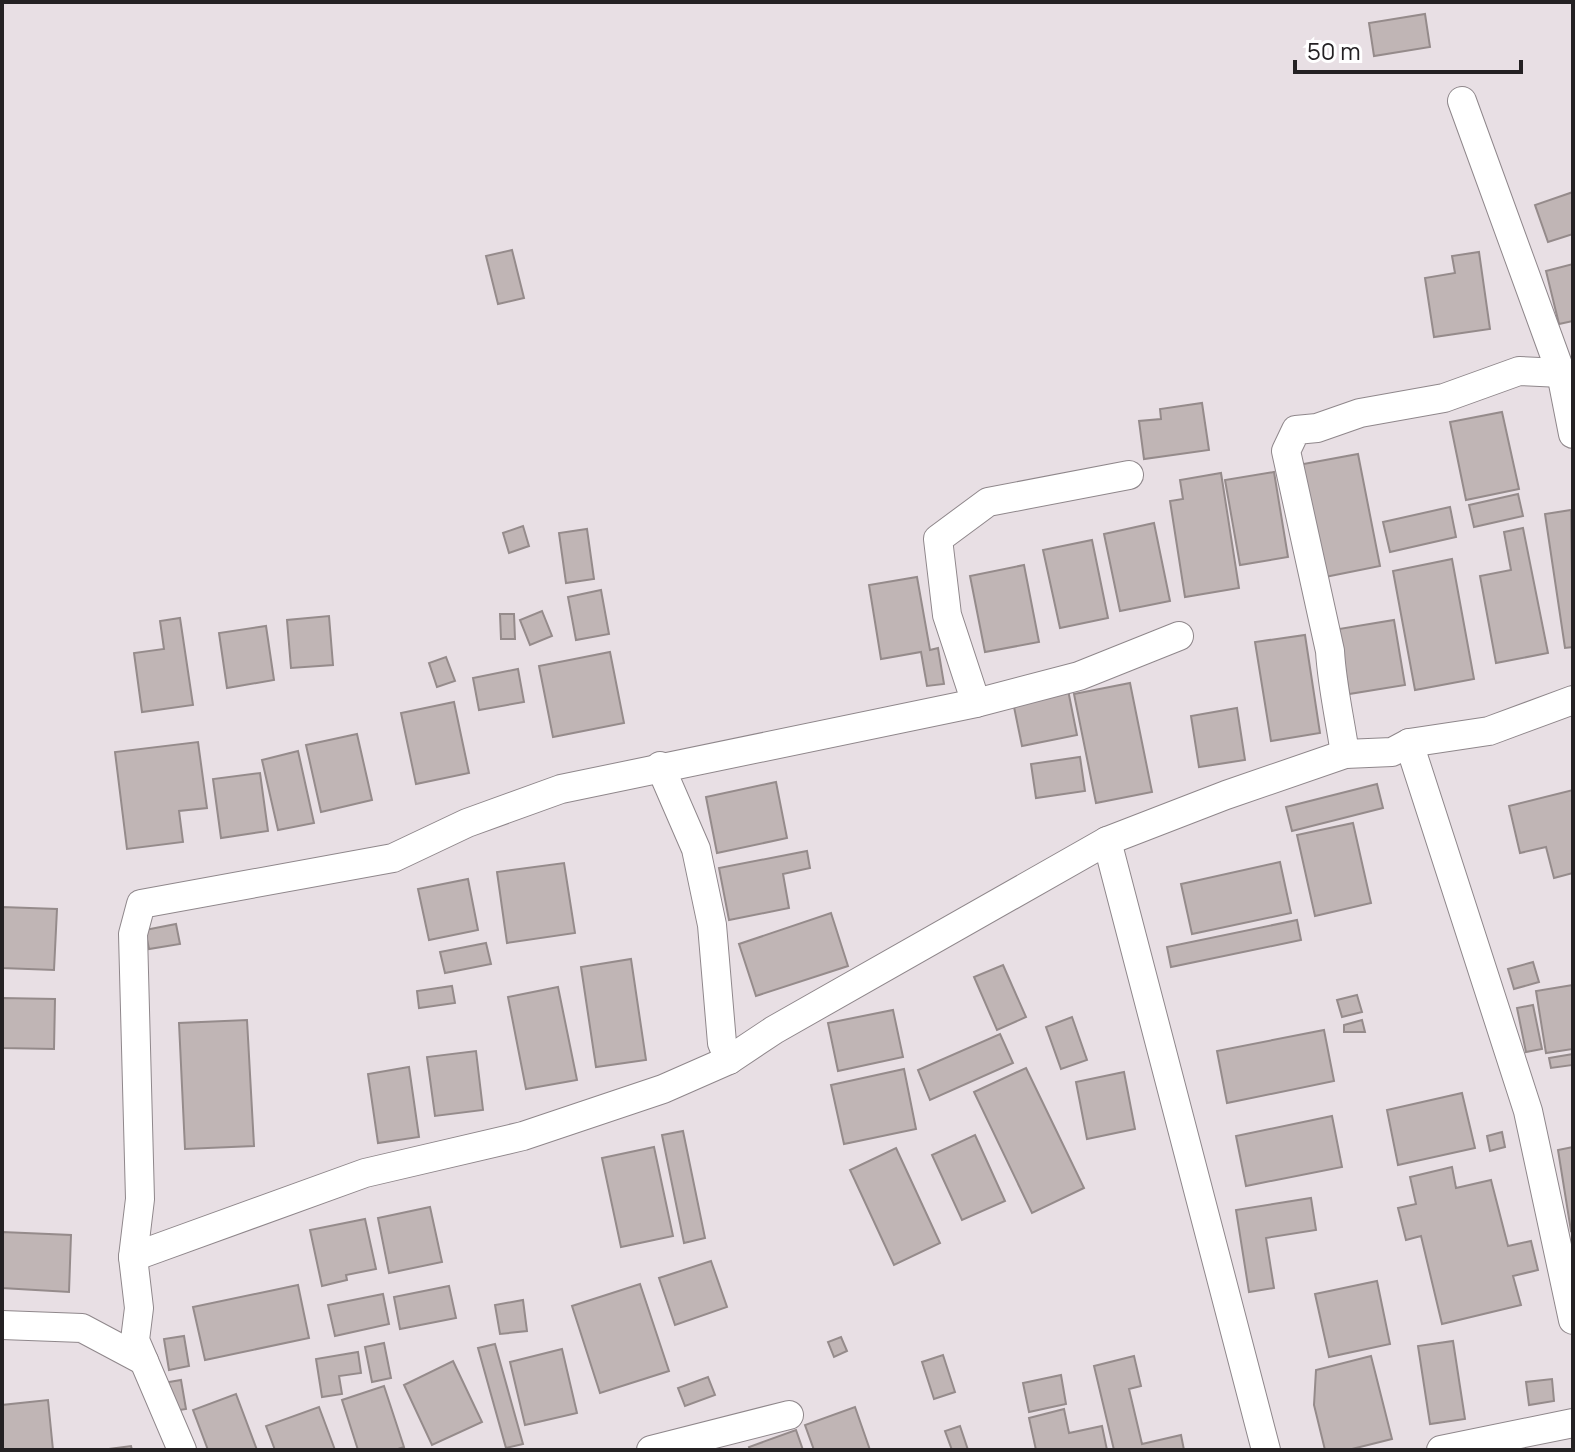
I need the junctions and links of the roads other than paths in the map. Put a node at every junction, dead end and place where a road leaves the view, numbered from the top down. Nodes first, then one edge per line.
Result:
1 (1462, 101) dead end
2 (1561, 373) junction
3 (1573, 434) edge
4 (1129, 475) dead end
5 (1179, 636) dead end
6 (1573, 700) edge
7 (976, 703) junction
8 (1409, 743) junction
9 (1345, 754) junction
10 (660, 766) junction
11 (1107, 841) junction
12 (729, 1060) junction
13 (133, 1257) junction
14 (1573, 1320) edge
15 (2, 1325) edge
16 (144, 1361) junction
17 (789, 1415) dead end
18 (1573, 1423) edge
19 (182, 1450) edge
20 (651, 1450) edge
21 (1266, 1450) edge
22 (1441, 1450) edge

1 - 2 street
2 - 3 street
2 - 9 street
4 - 7 street
5 - 7 street
6 - 8 street
7 - 10 street
8 - 9 street
8 - 14 street
9 - 11 street
10 - 12 street
10 - 13 street
11 - 12 street
11 - 21 street
12 - 13 street
13 - 16 street
15 - 16 street
16 - 19 street
17 - 20 street
18 - 22 street

